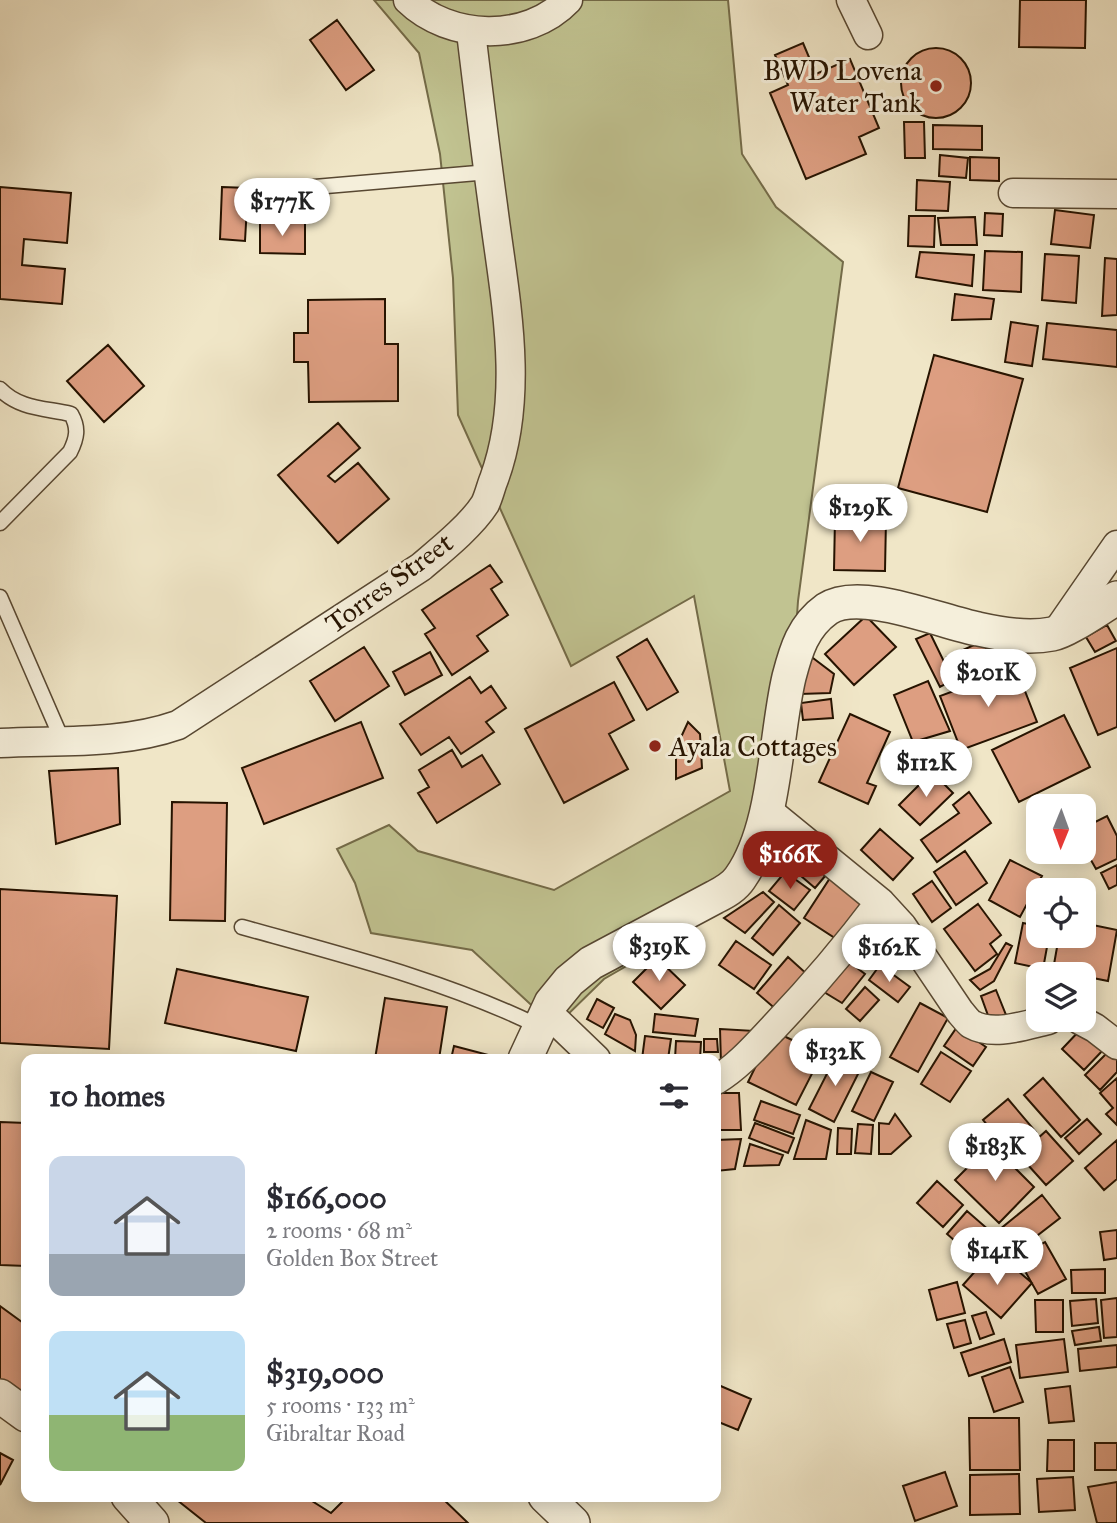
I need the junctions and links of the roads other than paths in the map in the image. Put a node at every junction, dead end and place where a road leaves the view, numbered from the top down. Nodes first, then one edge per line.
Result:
1 (408, 0) edge
2 (568, 0) edge
3 (851, 0) edge
4 (471, 32) junction
5 (868, 34) dead end
6 (489, 173) junction
7 (268, 191) dead end
8 (1013, 193) dead end
9 (1117, 194) edge
10 (0, 389) edge
11 (0, 523) edge
12 (1117, 545) edge
13 (0, 597) edge
14 (1117, 598) edge
15 (1056, 633) junction
16 (63, 742) junction
17 (0, 743) edge
18 (766, 809) junction
19 (880, 902) junction
20 (242, 927) dead end
21 (542, 1018) junction
22 (1026, 1025) edge
23 (1096, 1029) edge
24 (1117, 1045) edge
25 (527, 1054) edge
26 (589, 1054) edge
27 (721, 1077) edge
28 (0, 1396) edge
29 (21, 1411) edge
30 (133, 1502) edge
31 (551, 1502) edge
32 (152, 1523) edge
33 (573, 1523) edge

1 - 4 street
2 - 4 street
3 - 5 street
4 - 6 street, Torres Street
6 - 7 lane
6 - 16 street, Torres Street
8 - 9 street
10 - 11 lane
12 - 15 street
13 - 16 lane
14 - 15 street
15 - 18 street
16 - 17 street, Torres Street
18 - 19 street
18 - 21 street
19 - 22 street
19 - 27 street
20 - 21 lane
21 - 25 street
21 - 26 street
23 - 24 street
28 - 29 street
30 - 32 street
31 - 33 street

